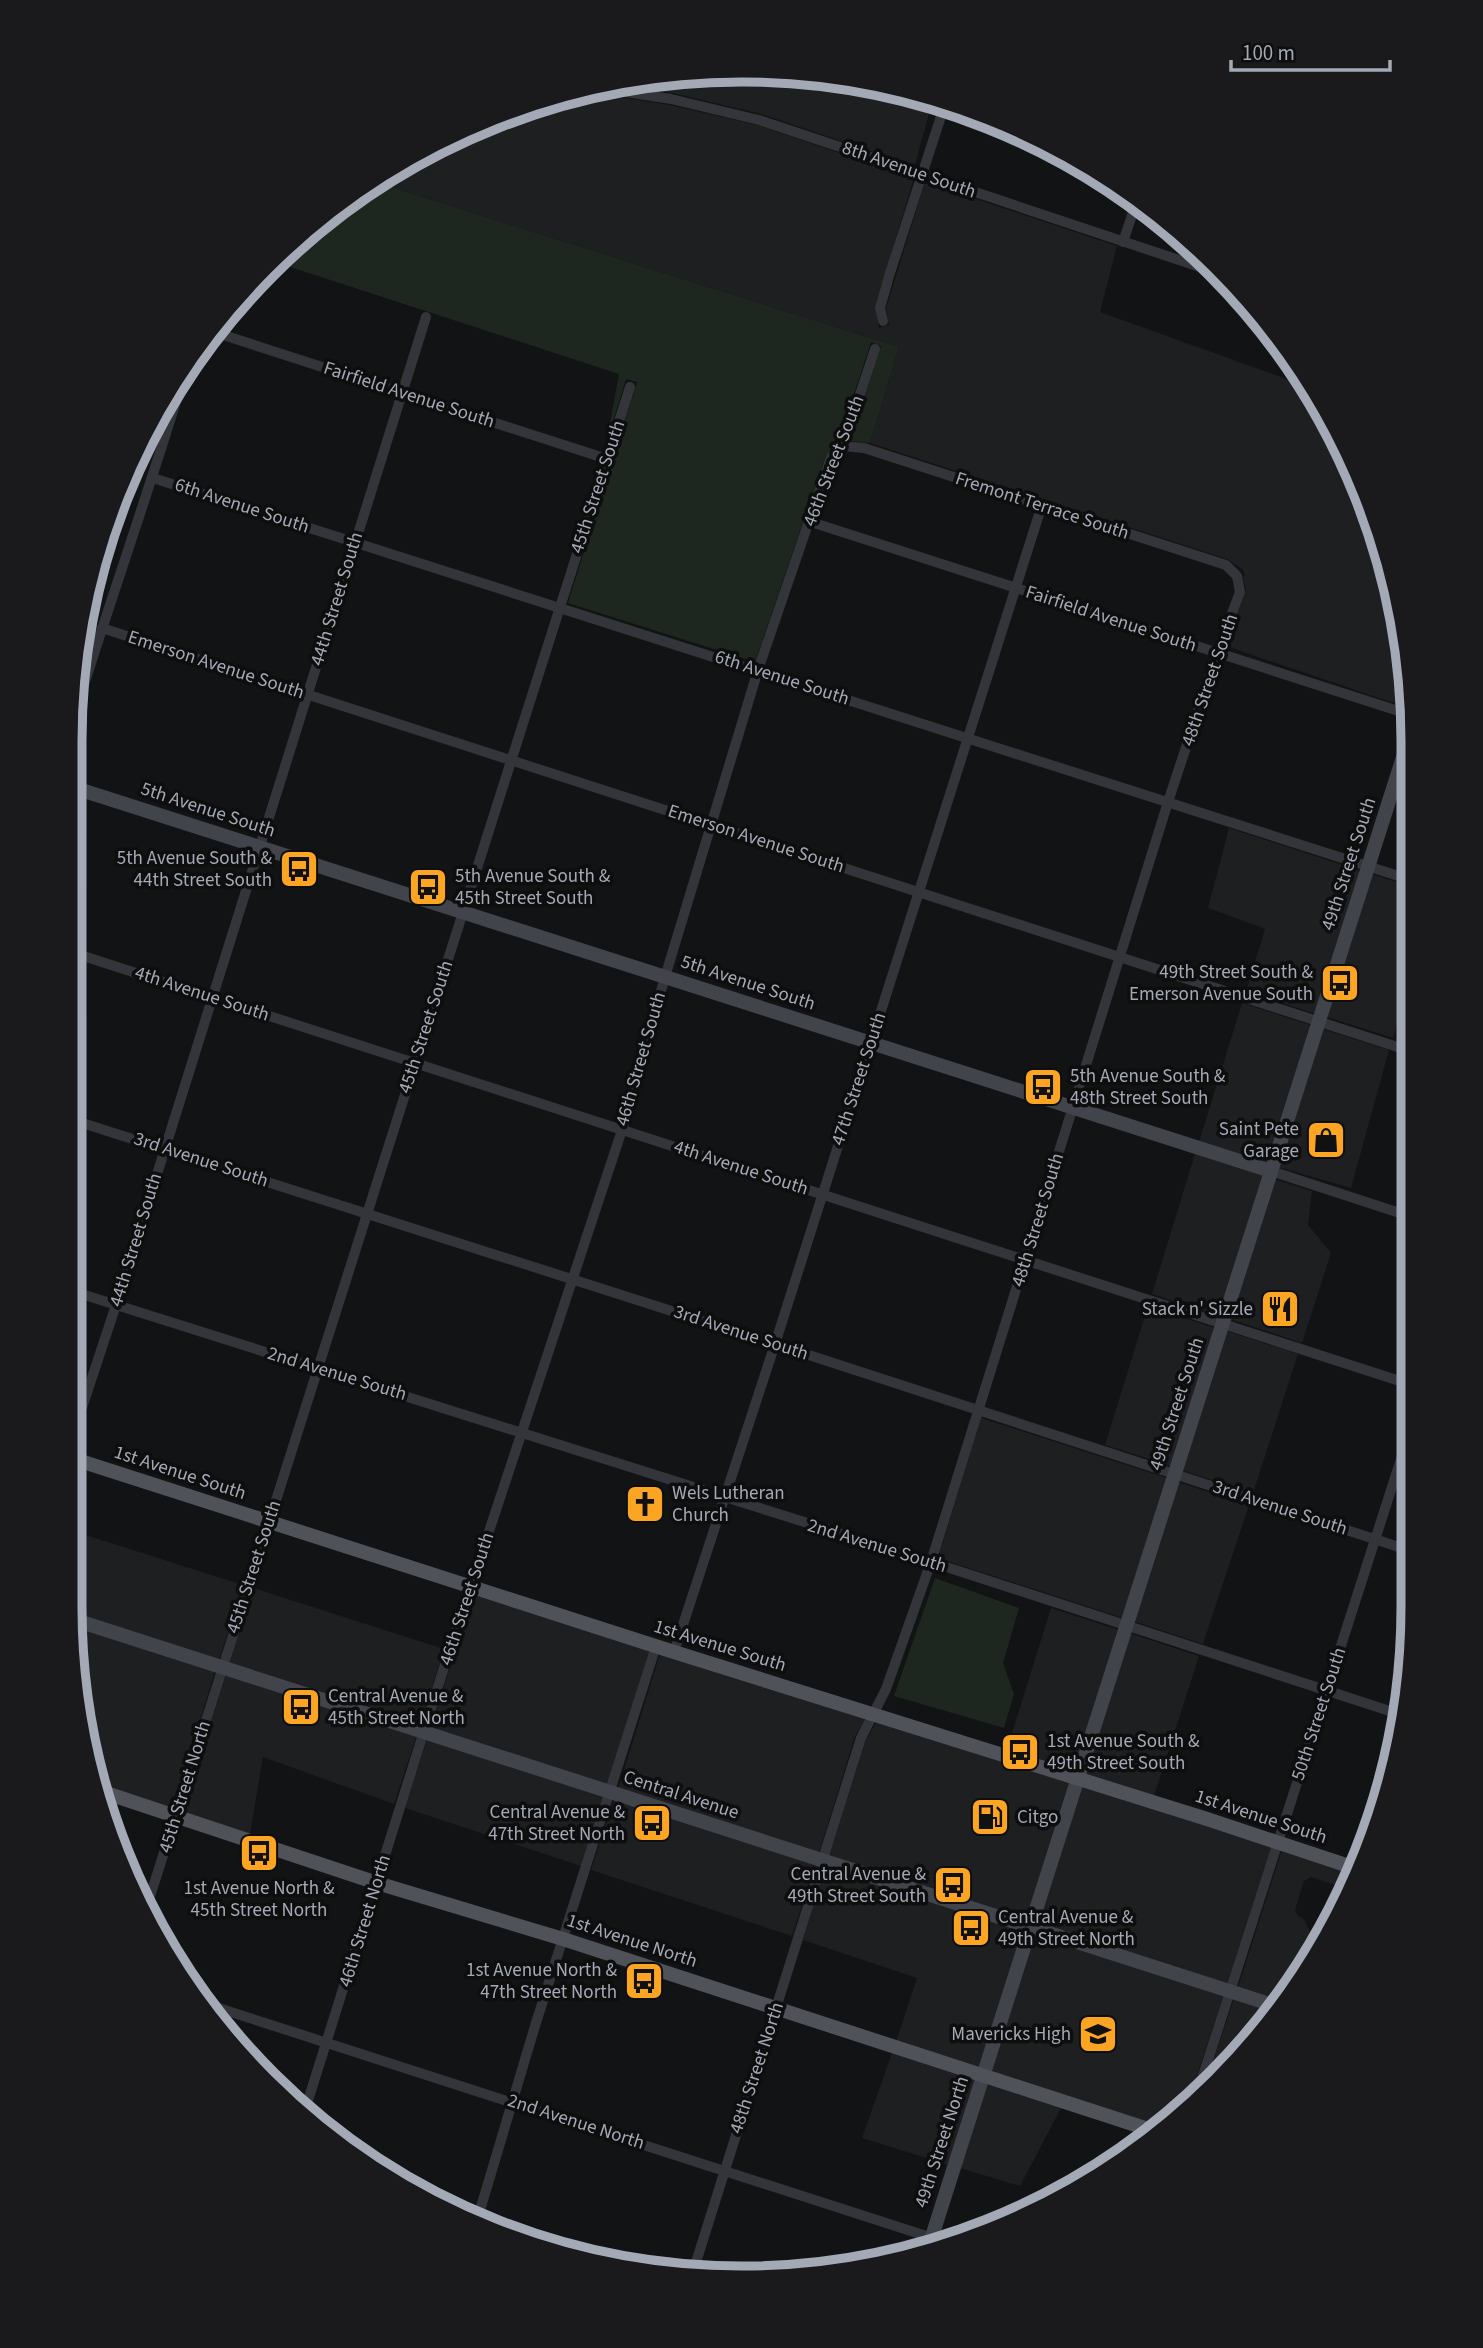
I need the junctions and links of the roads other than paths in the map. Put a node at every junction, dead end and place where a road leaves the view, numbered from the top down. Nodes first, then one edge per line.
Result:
1 (630, 92) edge
2 (942, 114) edge
3 (921, 174) junction
4 (1134, 211) edge
5 (1124, 242) junction
6 (1199, 267) edge
7 (426, 317) dead end
8 (883, 321) dead end
9 (223, 335) edge
10 (874, 349) dead end
11 (630, 387) dead end
12 (401, 392) junction
13 (175, 406) edge
14 (843, 446) junction
15 (607, 459) junction
16 (153, 478) junction
17 (1042, 505) junction
18 (811, 522) junction
19 (355, 542) junction
20 (1237, 576) joint
21 (1016, 588) junction
22 (560, 607) junction
23 (102, 628) junction
24 (1217, 653) junction
25 (758, 670) junction
26 (86, 680) edge
27 (307, 694) junction
28 (1400, 711) edge
29 (968, 737) junction
30 (511, 760) junction
31 (1401, 763) edge
32 (82, 790) edge
33 (1168, 802) junction
34 (710, 825) junction
35 (259, 847) junction
36 (1368, 867) junction
37 (1401, 877) edge
38 (919, 892) junction
39 (463, 912) junction
40 (82, 956) edge
41 (1120, 957) junction
42 (665, 977) junction
43 (212, 998) junction
44 (1320, 1021) junction
45 (871, 1043) junction
46 (1401, 1048) edge
47 (415, 1063) junction
48 (1073, 1108) junction
49 (82, 1123) edge
50 (622, 1130) junction
51 (165, 1149) junction
52 (1271, 1171) junction
53 (823, 1195) junction
54 (367, 1213) junction
55 (1401, 1213) edge
56 (1025, 1260) junction
57 (572, 1280) junction
58 (82, 1294) edge
59 (116, 1305) junction
60 (1222, 1323) junction
61 (775, 1344) junction
62 (318, 1367) junction
63 (1401, 1381) edge
64 (82, 1408) edge
65 (978, 1410) junction
66 (521, 1432) junction
67 (1401, 1459) edge
68 (82, 1462) edge
69 (1174, 1474) junction
70 (724, 1499) junction
71 (268, 1522) junction
72 (1375, 1539) junction
73 (1401, 1548) edge
74 (931, 1562) junction
75 (471, 1587) junction
76 (83, 1622) edge
77 (1126, 1626) junction
78 (656, 1646) junction
79 (674, 1652) junction
80 (223, 1667) junction
81 (1327, 1691) junction
82 (1392, 1712) edge
83 (875, 1714) junction
84 (424, 1732) junction
85 (1077, 1778) junction
86 (610, 1793) junction
87 (110, 1794) edge
88 (176, 1815) junction
89 (1278, 1842) junction
90 (822, 1861) junction
91 (1348, 1865) edge
92 (377, 1883) junction
93 (150, 1897) edge
94 (1030, 1927) junction
95 (563, 1939) junction
96 (1231, 1991) junction
97 (1268, 2003) edge
98 (218, 2008) edge
99 (776, 2009) junction
100 (327, 2043) junction
101 (983, 2077) junction
102 (1202, 2078) edge
103 (307, 2102) edge
104 (513, 2102) junction
105 (1145, 2128) edge
106 (725, 2170) junction
107 (480, 2212) edge
108 (937, 2236) edge
109 (924, 2239) edge
110 (696, 2264) edge

1 - 3 street, 8th Avenue South
2 - 3 street
3 - 5 street, 8th Avenue South
3 - 8 street
4 - 5 street
5 - 6 street, 8th Avenue South
7 - 12 street, 44th Street South
9 - 12 street, Fairfield Avenue South
10 - 14 street, 46th Street South
11 - 15 street, 45th Street South
12 - 15 street, Fairfield Avenue South
12 - 19 street, 44th Street South
13 - 16 street
14 - 17 street, Fremont Terrace South
14 - 18 street, 46th Street South
15 - 22 street, 45th Street South
16 - 19 street, 6th Avenue South
16 - 23 street
17 - 20 street, Fremont Terrace South
17 - 21 street, 47th Street South
18 - 21 street, Fairfield Avenue South
18 - 25 street, 46th Street South
19 - 22 street, 6th Avenue South
19 - 27 street, 44th Street South
20 - 24 street, 48th Street South
21 - 24 street, Fairfield Avenue South
21 - 29 street, 47th Street South
22 - 25 street, 6th Avenue South
22 - 30 street, 45th Street South
23 - 26 street
23 - 27 street, Emerson Avenue South
24 - 28 street, Fairfield Avenue South
24 - 33 street, 48th Street South
25 - 29 street, 6th Avenue South
25 - 34 street, 46th Street South
27 - 30 street, Emerson Avenue South
27 - 35 street, 44th Street South
29 - 33 street, 6th Avenue South
29 - 38 street, 47th Street South
30 - 34 street, Emerson Avenue South
30 - 39 street, 45th Street South
31 - 36 main road, 49th Street South
32 - 35 main road, 5th Avenue South
33 - 36 street, 6th Avenue South
33 - 41 street, 48th Street South
34 - 38 street, Emerson Avenue South
34 - 42 street, 46th Street South
35 - 39 main road, 5th Avenue South
35 - 43 street, 44th Street South
36 - 37 street, 6th Avenue South
36 - 44 main road, 49th Street South
38 - 41 street, Emerson Avenue South
38 - 45 street, 47th Street South
39 - 42 main road, 5th Avenue South
39 - 47 street, 45th Street South
40 - 43 street, 4th Avenue South
41 - 44 street, Emerson Avenue South
41 - 48 street, 48th Street South
42 - 45 main road, 5th Avenue South
42 - 50 street, 46th Street South
43 - 47 street, 4th Avenue South
43 - 51 street, 44th Street South
44 - 46 street, Emerson Avenue South
44 - 52 main road, 49th Street South
45 - 48 main road, 5th Avenue South
45 - 53 street, 47th Street South
47 - 50 street, 4th Avenue South
47 - 54 street, 45th Street South
48 - 52 main road, 5th Avenue South
48 - 56 street, 48th Street South
49 - 51 street, 3rd Avenue South
50 - 53 street, 4th Avenue South
50 - 57 street, 46th Street South
51 - 54 street, 3rd Avenue South
51 - 59 street, 44th Street South
52 - 55 street, 5th Avenue South
52 - 60 main road, 49th Street South
53 - 56 street, 4th Avenue South
53 - 61 street, 47th Street South
54 - 57 street, 3rd Avenue South
54 - 62 street, 45th Street South
56 - 60 street, 4th Avenue South
56 - 65 street, 48th Street South
57 - 61 street, 3rd Avenue South
57 - 66 street, 46th Street South
58 - 59 street, 2nd Avenue South
59 - 62 street, 2nd Avenue South
59 - 64 street, 44th Street South
60 - 63 street, 4th Avenue South
60 - 69 main road, 49th Street South
61 - 65 street, 3rd Avenue South
61 - 70 street, 47th Street South
62 - 66 street, 2nd Avenue South
62 - 71 street, 45th Street South
65 - 69 street, 3rd Avenue South
65 - 74 street, 48th Street South
66 - 70 street, 2nd Avenue South
66 - 75 street, 46th Street South
67 - 72 street, 50th Street South
68 - 71 main road, 1st Avenue South
69 - 72 street, 3rd Avenue South
69 - 77 main road, 49th Street South
70 - 74 street, 2nd Avenue South
70 - 79 street, 47th Street South
71 - 75 main road, 1st Avenue South
71 - 80 street, 45th Street South
72 - 73 street, 3rd Avenue South
72 - 81 street, 50th Street South
74 - 77 street, 2nd Avenue South
74 - 83 street, 48th Street South
75 - 78 main road, 1st Avenue South
75 - 84 street, 46th Street South
76 - 80 main road, Central Avenue
77 - 81 street, 2nd Avenue South
77 - 85 main road, 49th Street South
78 - 79 main road, 1st Avenue South
78 - 86 street
79 - 83 main road, 1st Avenue South
80 - 84 main road, Central Avenue
80 - 88 street, 45th Street North
81 - 82 street, 2nd Avenue South
81 - 89 street, 50th Street South
83 - 85 main road, 1st Avenue South
83 - 90 street, 48th Street South
84 - 86 main road, Central Avenue
84 - 92 street, 46th Street North
85 - 89 main road, 1st Avenue South
85 - 94 main road, 49th Street South
86 - 90 main road, Central Avenue
86 - 95 street
87 - 88 main road, 1st Avenue North
88 - 92 main road, 1st Avenue North
88 - 93 street, 45th Street North
89 - 91 main road, 1st Avenue South
89 - 96 street, 50th Street South
90 - 94 main road, Central Avenue
90 - 99 street, 48th Street North
92 - 95 main road, 1st Avenue North
92 - 100 street, 46th Street North
94 - 96 main road, Central Avenue
94 - 101 main road, 49th Street North
95 - 99 main road, 1st Avenue North
95 - 104 street
96 - 97 main road, Central Avenue
96 - 102 street, 50th Street South
98 - 100 street, 2nd Avenue North
99 - 101 main road, 1st Avenue North
99 - 106 street, 48th Street North
100 - 103 street, 46th Street North
100 - 104 street, 2nd Avenue North
101 - 105 main road, 1st Avenue North
101 - 108 main road, 49th Street North
104 - 106 street, 2nd Avenue North
104 - 107 street
106 - 109 street, 2nd Avenue North
106 - 110 street, 48th Street North

